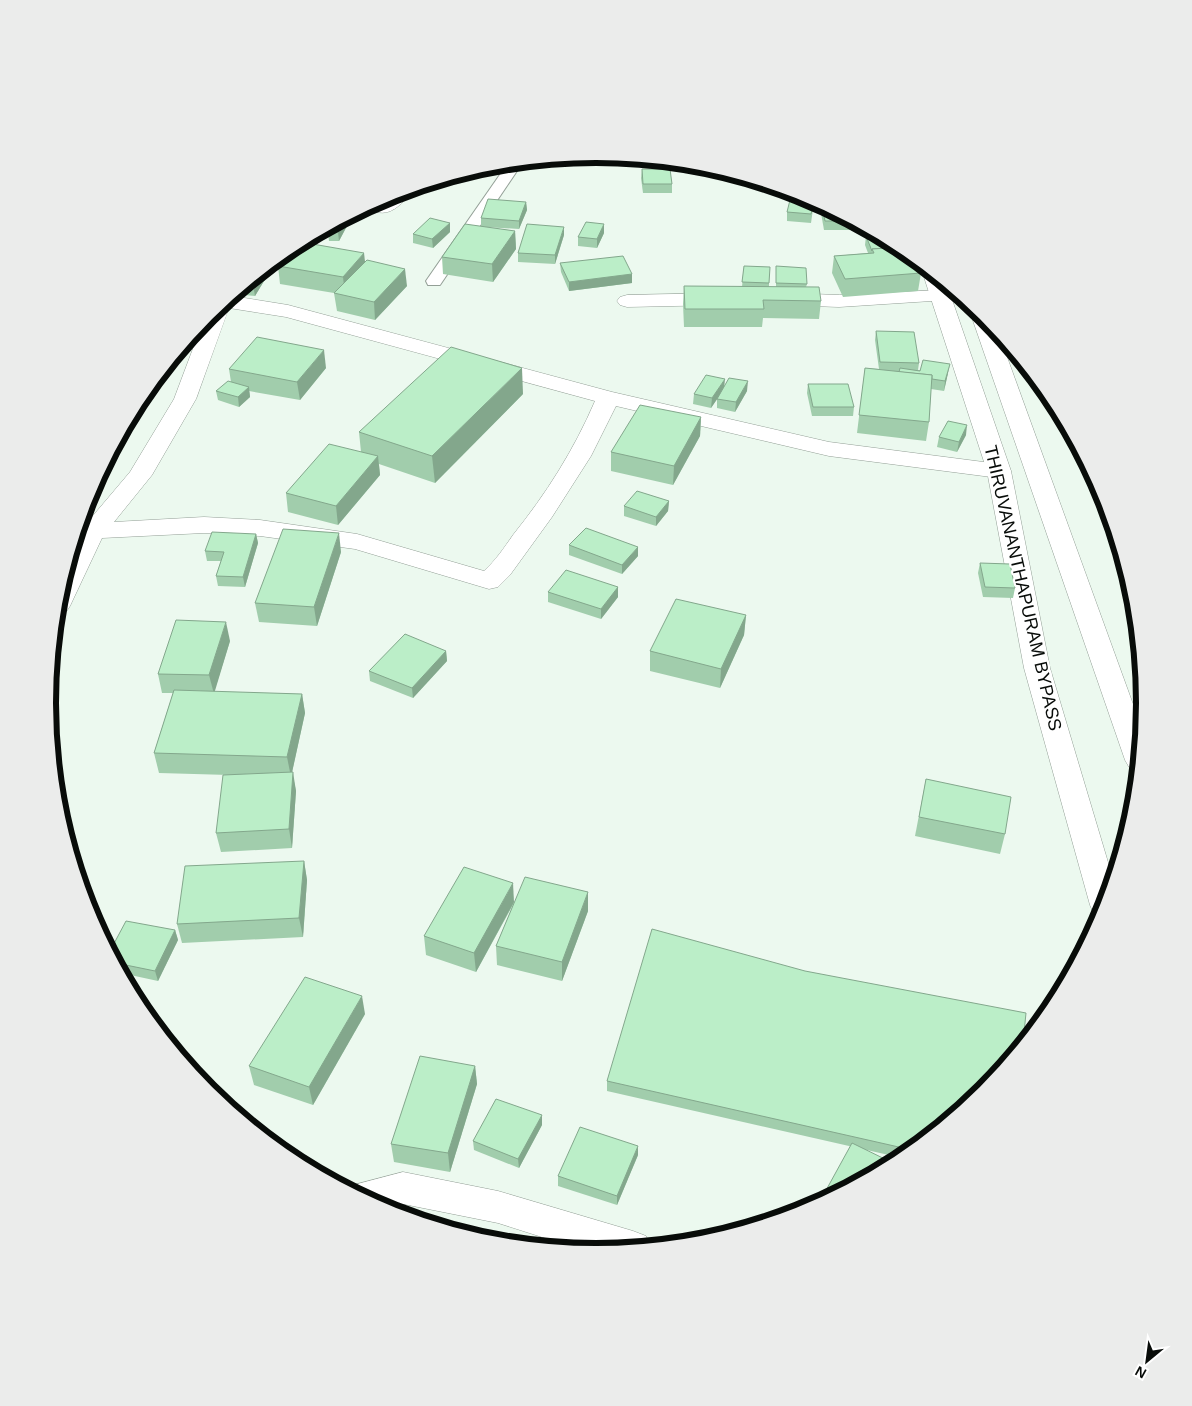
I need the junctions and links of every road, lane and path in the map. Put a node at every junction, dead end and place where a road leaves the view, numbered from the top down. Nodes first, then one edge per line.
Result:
1 (510, 171) edge
2 (387, 205) edge
3 (384, 208) dead end
4 (434, 281) dead end
5 (936, 285) edge
6 (234, 302) edge
7 (627, 302) dead end
8 (213, 322) edge
9 (986, 330) edge
10 (608, 398) junction
11 (1000, 471) junction
12 (85, 532) edge
13 (1134, 746) edge
14 (1101, 892) edge
15 (373, 1195) edge
16 (615, 1242) edge

1 - 4 lane
2 - 3 main road
5 - 7 main road
5 - 11 main road, THIRUVANANTHAPURAM BYPASS
6 - 10 main road
8 - 12 main road
9 - 13 main road, THIRUVANANTHAPURAM BYPASS
10 - 11 main road
10 - 12 main road
11 - 14 main road, THIRUVANANTHAPURAM BYPASS
15 - 16 main road

